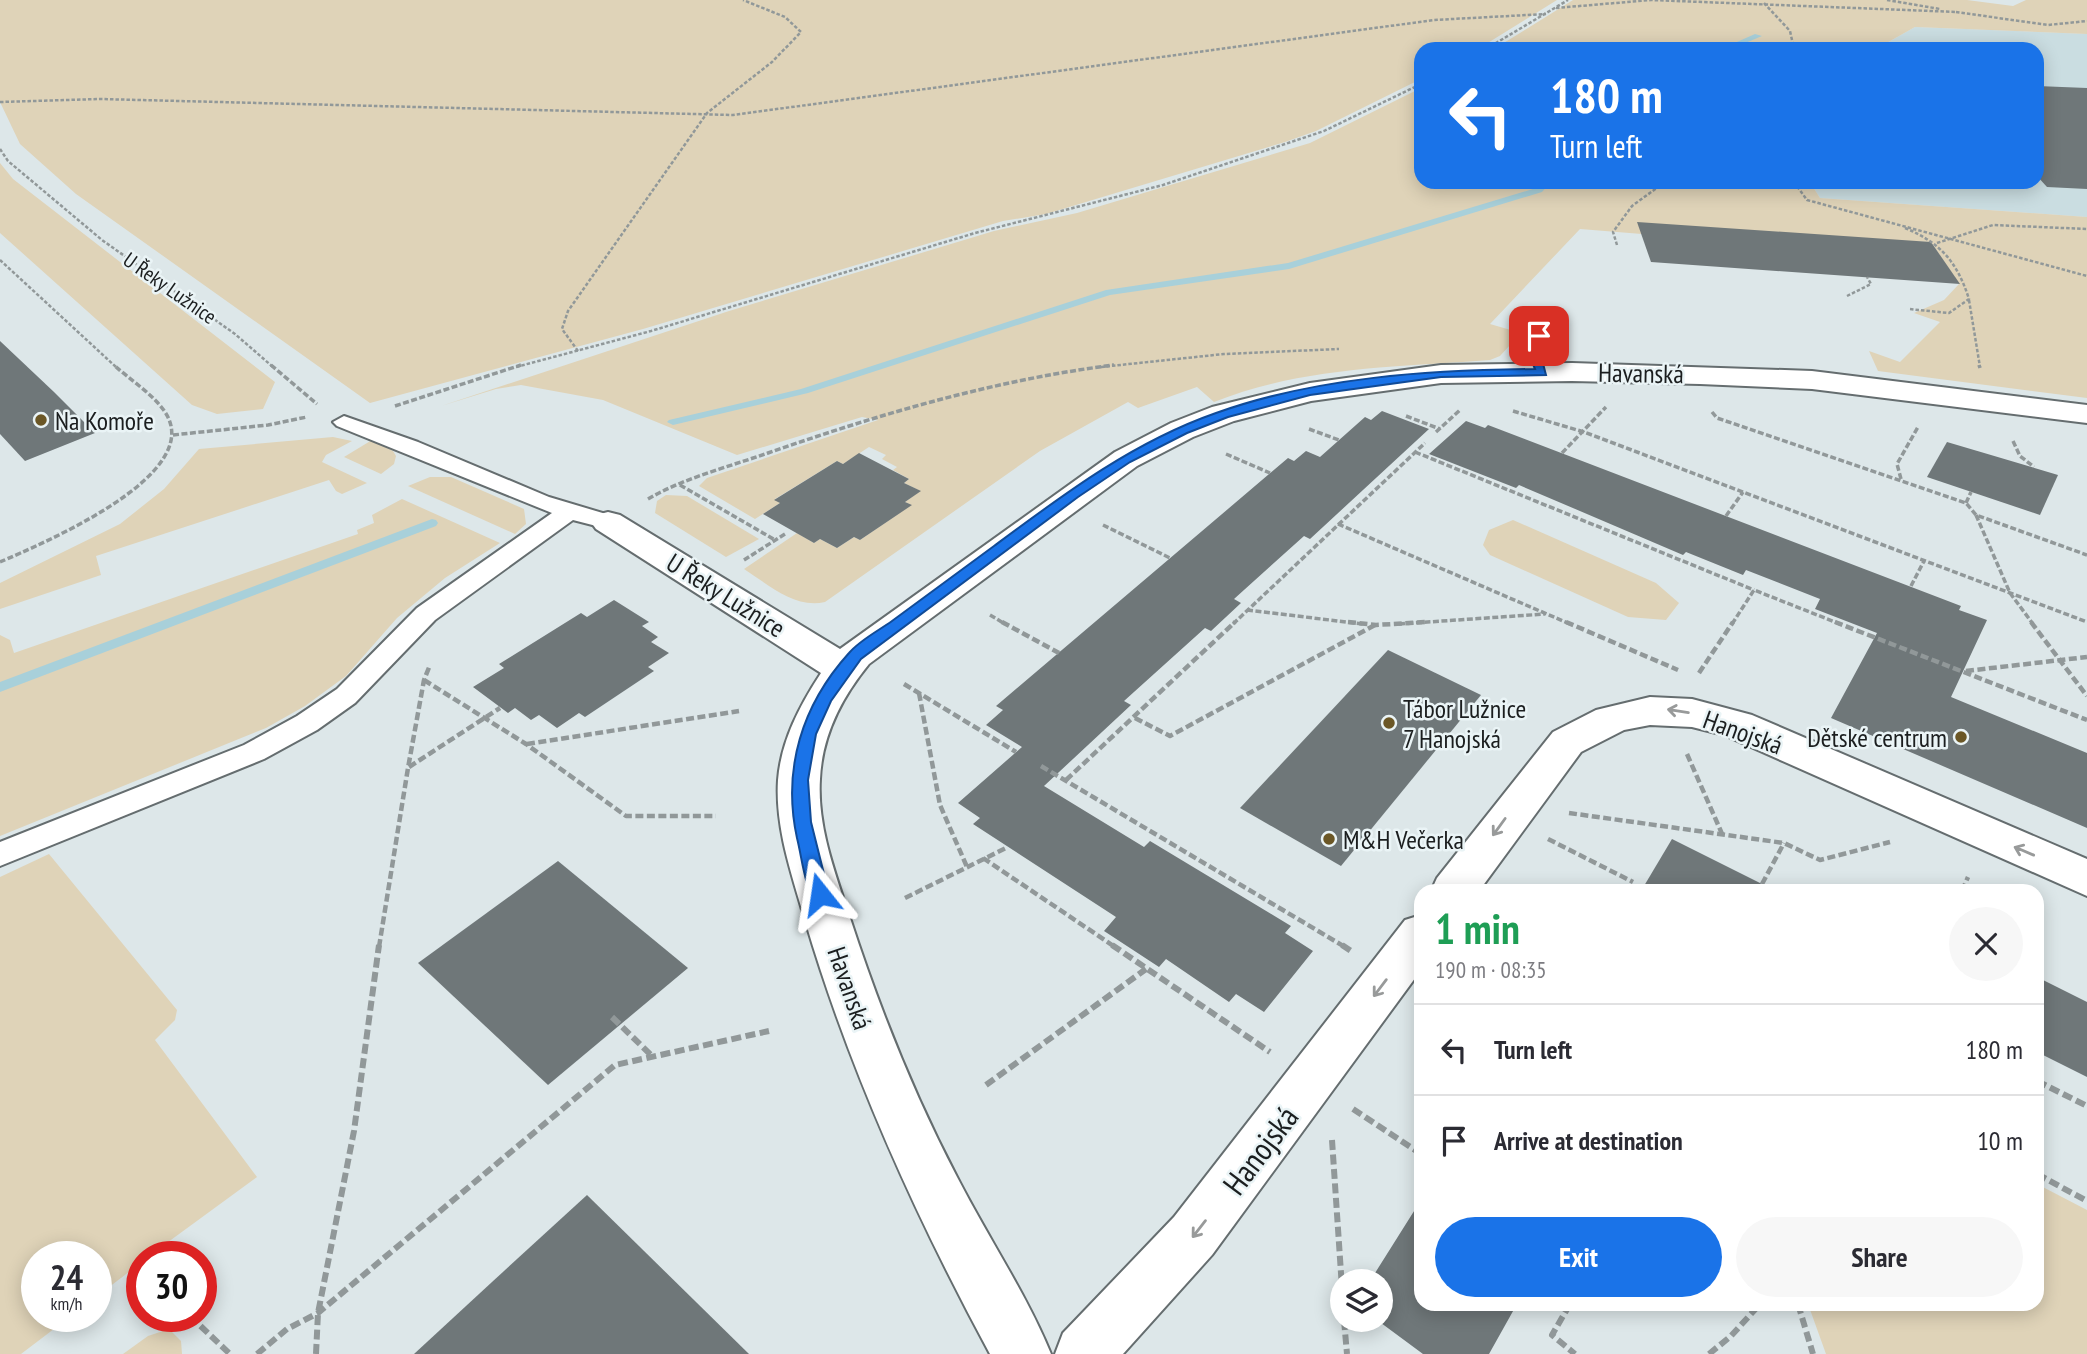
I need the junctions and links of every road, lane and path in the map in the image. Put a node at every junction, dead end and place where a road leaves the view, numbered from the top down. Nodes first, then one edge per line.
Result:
1 (743, 0) edge
2 (1568, 0) edge
3 (1887, 0) edge
4 (1762, 1) edge
5 (1556, 8) junction
6 (1957, 12) junction
7 (1546, 14) junction
8 (2087, 21) edge
9 (1498, 42) edge
10 (1792, 42) edge
11 (1414, 87) edge
12 (0, 102) edge
13 (705, 116) junction
14 (0, 149) edge
15 (1655, 189) edge
16 (1799, 189) edge
17 (1881, 220) junction
18 (2087, 229) edge
19 (1951, 238) junction
20 (1936, 243) junction
21 (1617, 246) dead end
22 (0, 260) edge
23 (2087, 276) edge
24 (1867, 277) dead end
25 (1847, 296) dead end
26 (1969, 299) junction
27 (1909, 309) dead end
28 (1539, 336) dead end
29 (1352, 349) dead end
30 (578, 351) junction
31 (1542, 372) junction
32 (1982, 375) dead end
33 (1614, 399) dead end
34 (1463, 407) dead end
35 (1503, 408) dead end
36 (1711, 410) dead end
37 (1396, 412) dead end
38 (2087, 414) edge
39 (336, 417) junction
40 (1923, 419) dead end
41 (1302, 426) dead end
42 (2008, 431) dead end
43 (1584, 432) junction
44 (173, 435) junction
45 (1339, 440) dead end
46 (1425, 443) dead end
47 (1222, 452) dead end
48 (1415, 452) junction
49 (1562, 453) dead end
50 (2034, 467) dead end
51 (1270, 473) dead end
52 (1901, 480) junction
53 (679, 485) junction
54 (1743, 492) junction
55 (1971, 492) dead end
56 (648, 499) dead end
57 (1966, 503) junction
58 (568, 513) junction
59 (1976, 514) junction
60 (1726, 516) dead end
61 (608, 522) joint
62 (1338, 524) junction
63 (1102, 525) dead end
64 (785, 534) dead end
65 (775, 540) junction
66 (2087, 555) edge
67 (1170, 558) dead end
68 (742, 561) dead end
69 (1924, 561) junction
70 (0, 562) edge
71 (1911, 586) dead end
72 (1754, 590) junction
73 (2010, 593) junction
74 (1247, 610) junction
75 (1546, 614) junction
76 (990, 615) dead end
77 (2087, 622) edge
78 (1376, 625) junction
79 (1059, 653) dead end
80 (434, 654) dead end
81 (2087, 657) edge
82 (2059, 661) junction
83 (843, 669) junction
84 (1965, 671) junction
85 (1696, 678) junction
86 (424, 680) junction
87 (904, 684) dead end
88 (919, 693) junction
89 (2087, 696) edge
90 (500, 708) dead end
91 (1667, 709) junction
92 (739, 711) dead end
93 (485, 718) junction
94 (1135, 718) junction
95 (2087, 720) edge
96 (526, 744) junction
97 (1016, 751) dead end
98 (1041, 766) dead end
99 (408, 768) junction
100 (1066, 780) junction
101 (1516, 805) junction
102 (716, 816) dead end
103 (1723, 836) junction
104 (1544, 837) dead end
105 (1890, 842) dead end
106 (1784, 843) junction
107 (1008, 847) dead end
108 (0, 854) edge
109 (983, 858) junction
110 (967, 867) junction
111 (1968, 877) dead end
112 (2087, 878) edge
113 (1633, 882) dead end
114 (1458, 884) edge
115 (1762, 884) dead end
116 (1965, 884) edge
117 (905, 898) dead end
118 (1414, 944) edge
119 (1146, 969) junction
120 (1391, 975) junction
121 (612, 1017) dead end
122 (769, 1031) dead end
123 (652, 1056) junction
124 (1281, 1060) dead end
125 (2044, 1084) edge
126 (986, 1085) dead end
127 (2087, 1106) edge
128 (1353, 1109) dead end
129 (1332, 1140) dead end
130 (1414, 1149) edge
131 (2044, 1178) edge
132 (2087, 1201) edge
133 (1341, 1269) edge
134 (1566, 1311) edge
135 (1754, 1311) edge
136 (1800, 1311) edge
137 (318, 1313) junction
138 (207, 1332) edge
139 (1346, 1332) edge
140 (230, 1354) edge
141 (257, 1354) edge
142 (316, 1354) edge
143 (1022, 1354) edge
144 (1084, 1354) edge
145 (1347, 1354) edge
146 (1574, 1354) edge
147 (1709, 1354) edge
148 (1813, 1354) edge

1 - 13 path
2 - 5 path
3 - 6 path
4 - 5 path
4 - 6 path
4 - 10 path
5 - 7 path
6 - 8 path
7 - 9 path
7 - 13 path
11 - 30 path
12 - 13 path
13 - 30 path
14 - 39 path, U Řeky Lužnice
15 - 21 path
16 - 17 path
17 - 19 path
17 - 20 path
18 - 19 path
19 - 20 path
19 - 23 path
20 - 26 path
22 - 44 path
24 - 25 path
26 - 27 path
26 - 32 path
28 - 31 lane
29 - 53 path
30 - 39 path
31 - 38 street, Havanská
31 - 83 street, Havanská
33 - 43 path
34 - 37 path
35 - 43 path
36 - 52 path
39 - 44 path
39 - 58 lane
40 - 52 path
41 - 45 path
42 - 50 path
43 - 49 path
43 - 54 path
44 - 70 path
46 - 48 path
47 - 51 path
48 - 62 path
48 - 72 path
52 - 57 path
53 - 56 path
53 - 65 path
54 - 60 path
54 - 69 path
55 - 57 path
57 - 59 path
58 - 61 lane
58 - 108 lane
59 - 66 path
59 - 73 path
61 - 83 street, U Řeky Lužnice
62 - 74 path
62 - 75 path
63 - 67 path
64 - 65 path
65 - 68 path
69 - 71 path
69 - 73 path
72 - 84 path
72 - 85 path
73 - 77 path
73 - 82 path
74 - 78 path
74 - 94 path
75 - 78 path
75 - 85 path
76 - 79 path
78 - 94 path
80 - 86 path
81 - 82 path
82 - 84 path
82 - 89 path
83 - 143 street, Havanská
84 - 95 path
85 - 91 path
86 - 93 path
86 - 99 path
87 - 88 path
88 - 97 path
88 - 110 path
90 - 93 path
91 - 101 street, Hanojská
91 - 103 path
112 -> 91 street, Hanojská
92 - 96 path
93 - 96 path
93 - 99 path
94 - 100 path
96 - 102 path
98 - 100 path
99 - 137 path
100 - 120 path
101 - 103 path
101 -> 114 street, Hanojská
103 - 106 path
104 - 113 path
105 - 106 path
106 - 115 path
107 - 109 path
109 - 110 path
109 - 119 path
110 - 117 path
111 - 116 path
118 - 120 street, Hanojská
119 - 124 path
119 - 126 path
120 -> 144 street, Hanojská
121 - 123 path
122 - 123 path
123 - 137 path
125 - 127 path
128 - 130 path
129 - 133 path
131 - 132 path
134 - 146 path
135 - 147 path
136 - 148 path
137 - 141 path
137 - 142 path
138 - 140 path
139 - 145 path

